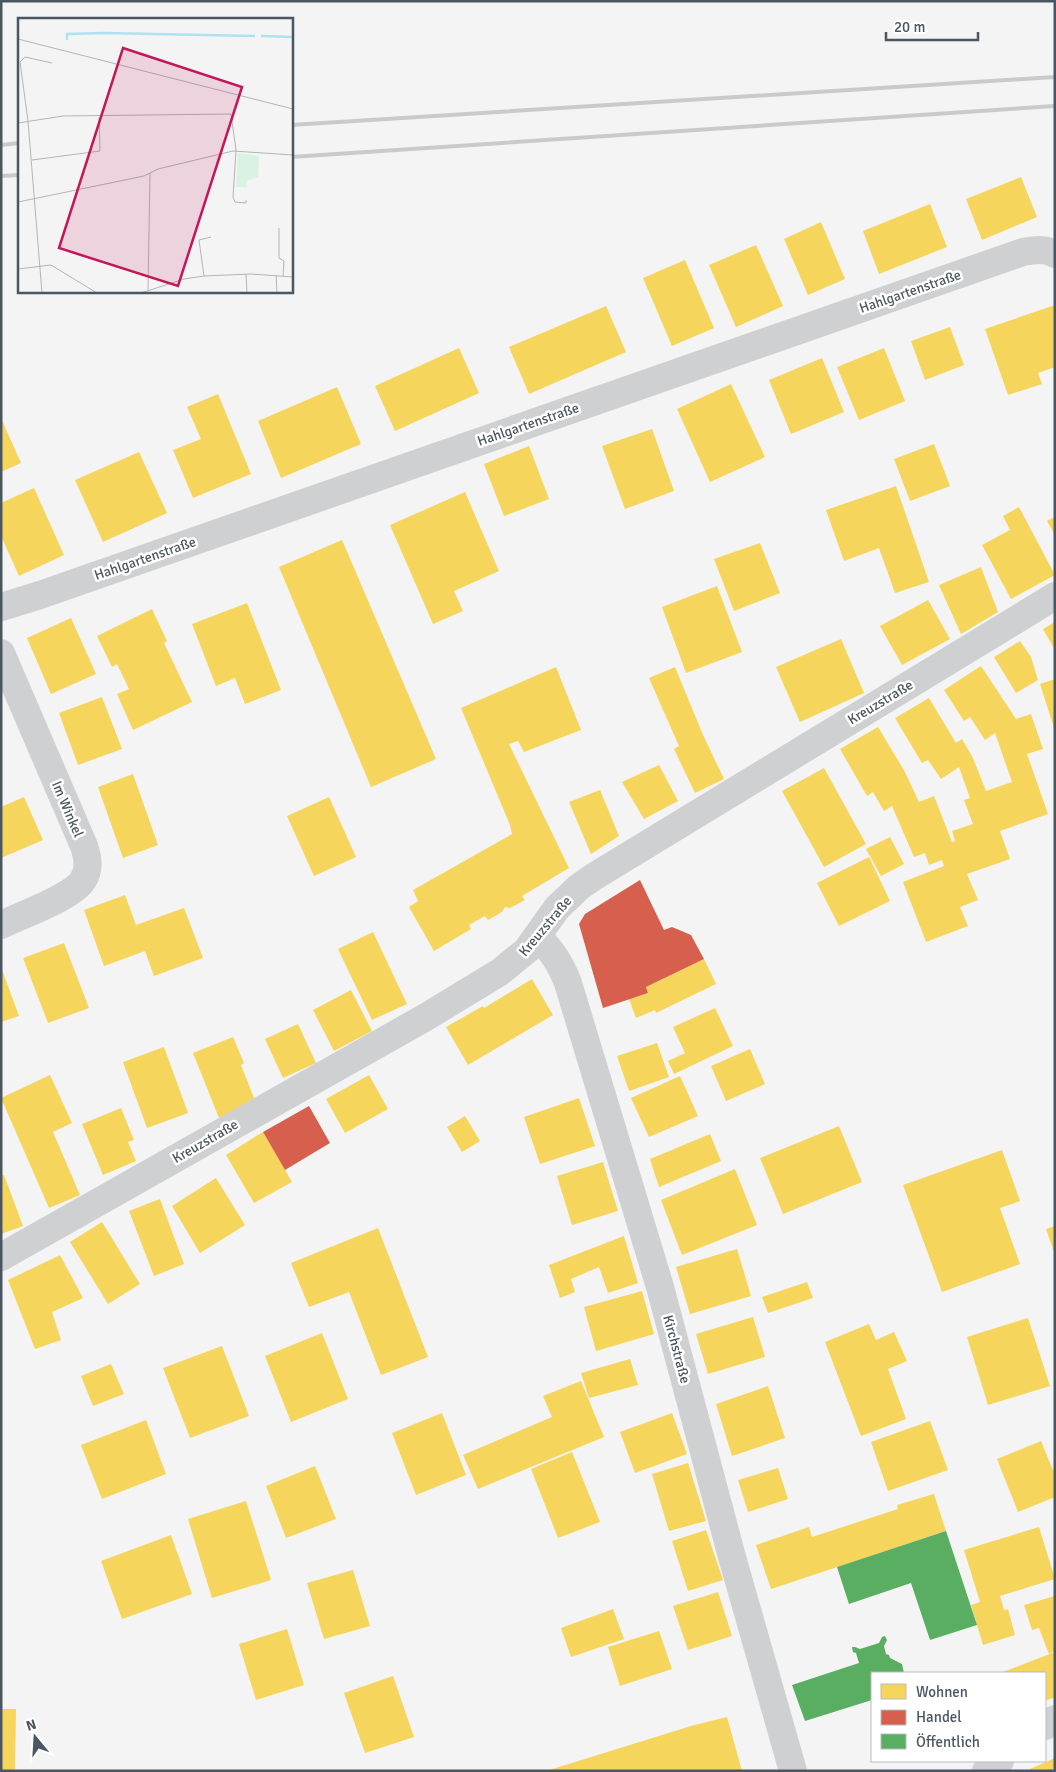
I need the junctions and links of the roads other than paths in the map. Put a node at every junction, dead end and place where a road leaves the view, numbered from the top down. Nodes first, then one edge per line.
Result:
1 (1055, 254) edge
2 (1055, 596) edge
3 (1, 607) edge
4 (1, 653) edge
5 (1, 924) edge
6 (538, 937) junction
7 (1, 1257) edge
8 (999, 1762) edge
9 (793, 1771) edge
10 (986, 1771) edge

1 - 3 street, Hahlgartenstraße
2 - 6 street, Kreuzstraße
4 - 5 street, Im Winkel
6 - 7 street, Kreuzstraße
6 - 9 street, Kirchstraße
8 - 10 street

